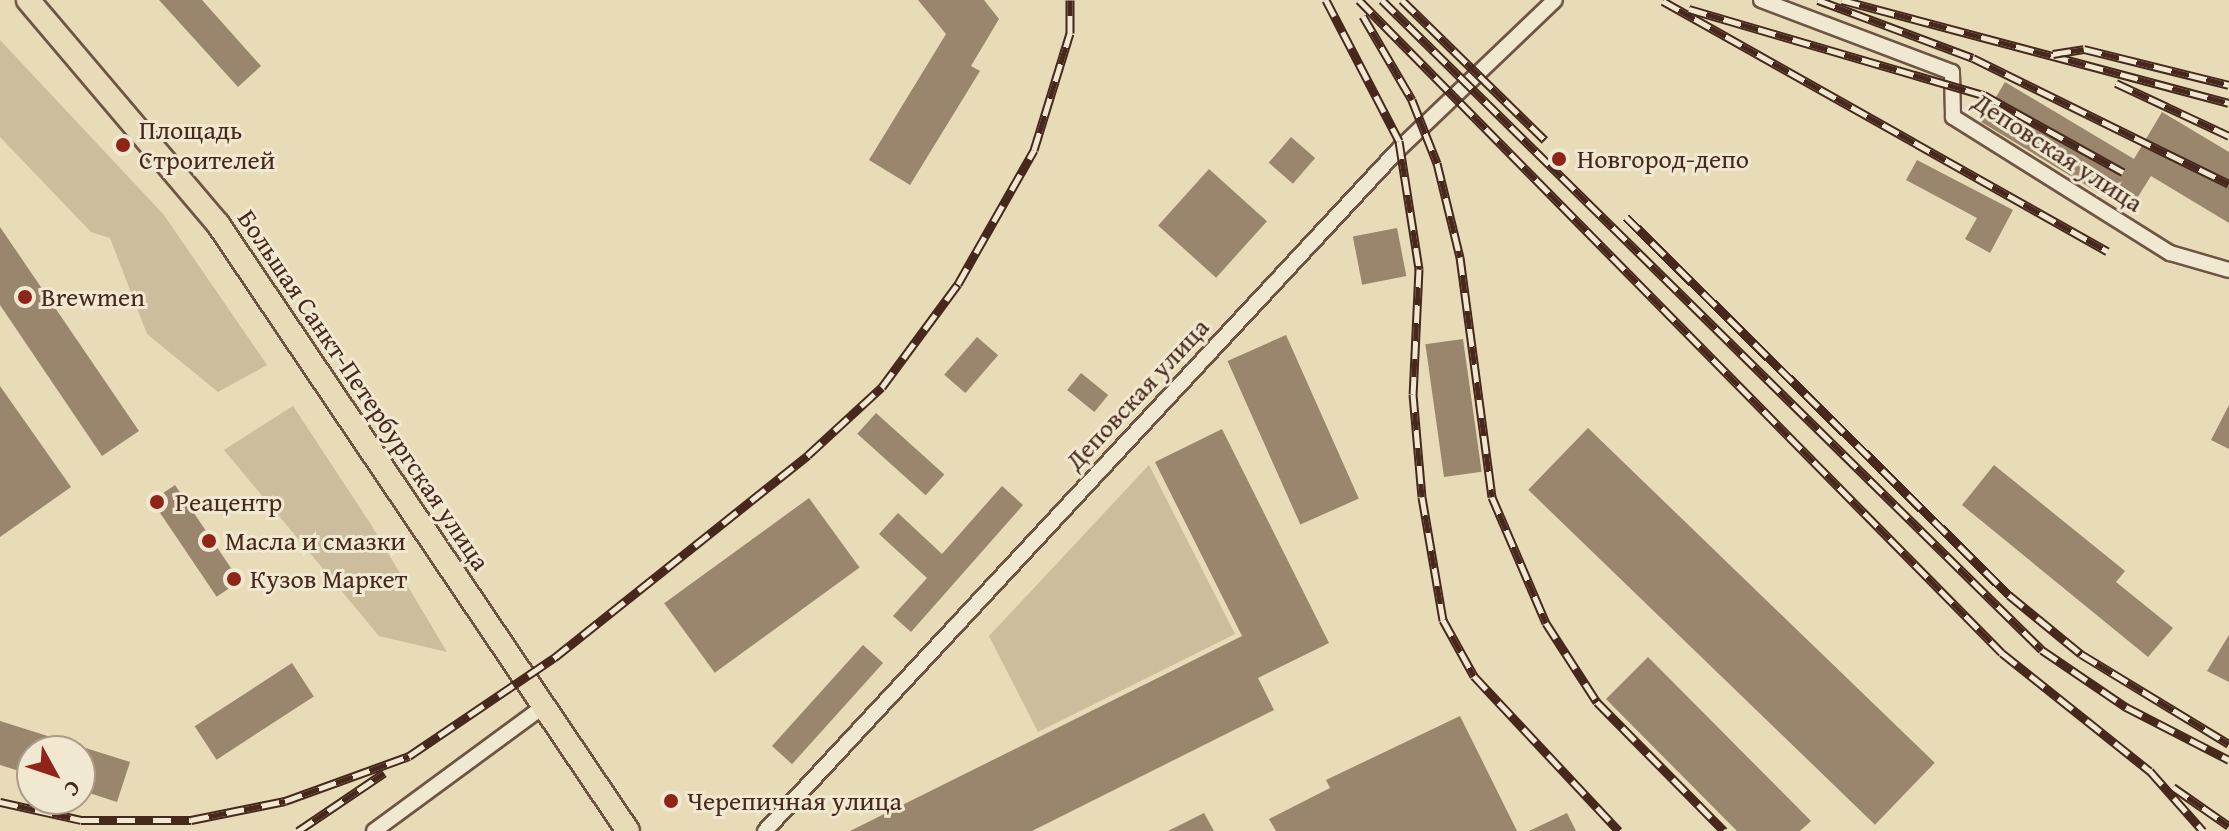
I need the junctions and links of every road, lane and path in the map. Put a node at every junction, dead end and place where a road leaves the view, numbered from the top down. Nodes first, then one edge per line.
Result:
1 (28, 0) edge
2 (1555, 0) edge
3 (1761, 0) edge
4 (2229, 270) edge
5 (544, 706) junction
6 (374, 831) edge
7 (628, 831) edge
8 (765, 831) edge

1 - 5 main road, Большая Санкт-Петербургская улица
2 - 8 street, Деповская улица
3 - 4 street, Деповская улица
5 - 6 street
5 - 7 main road, Большая Санкт-Петербургская улица

